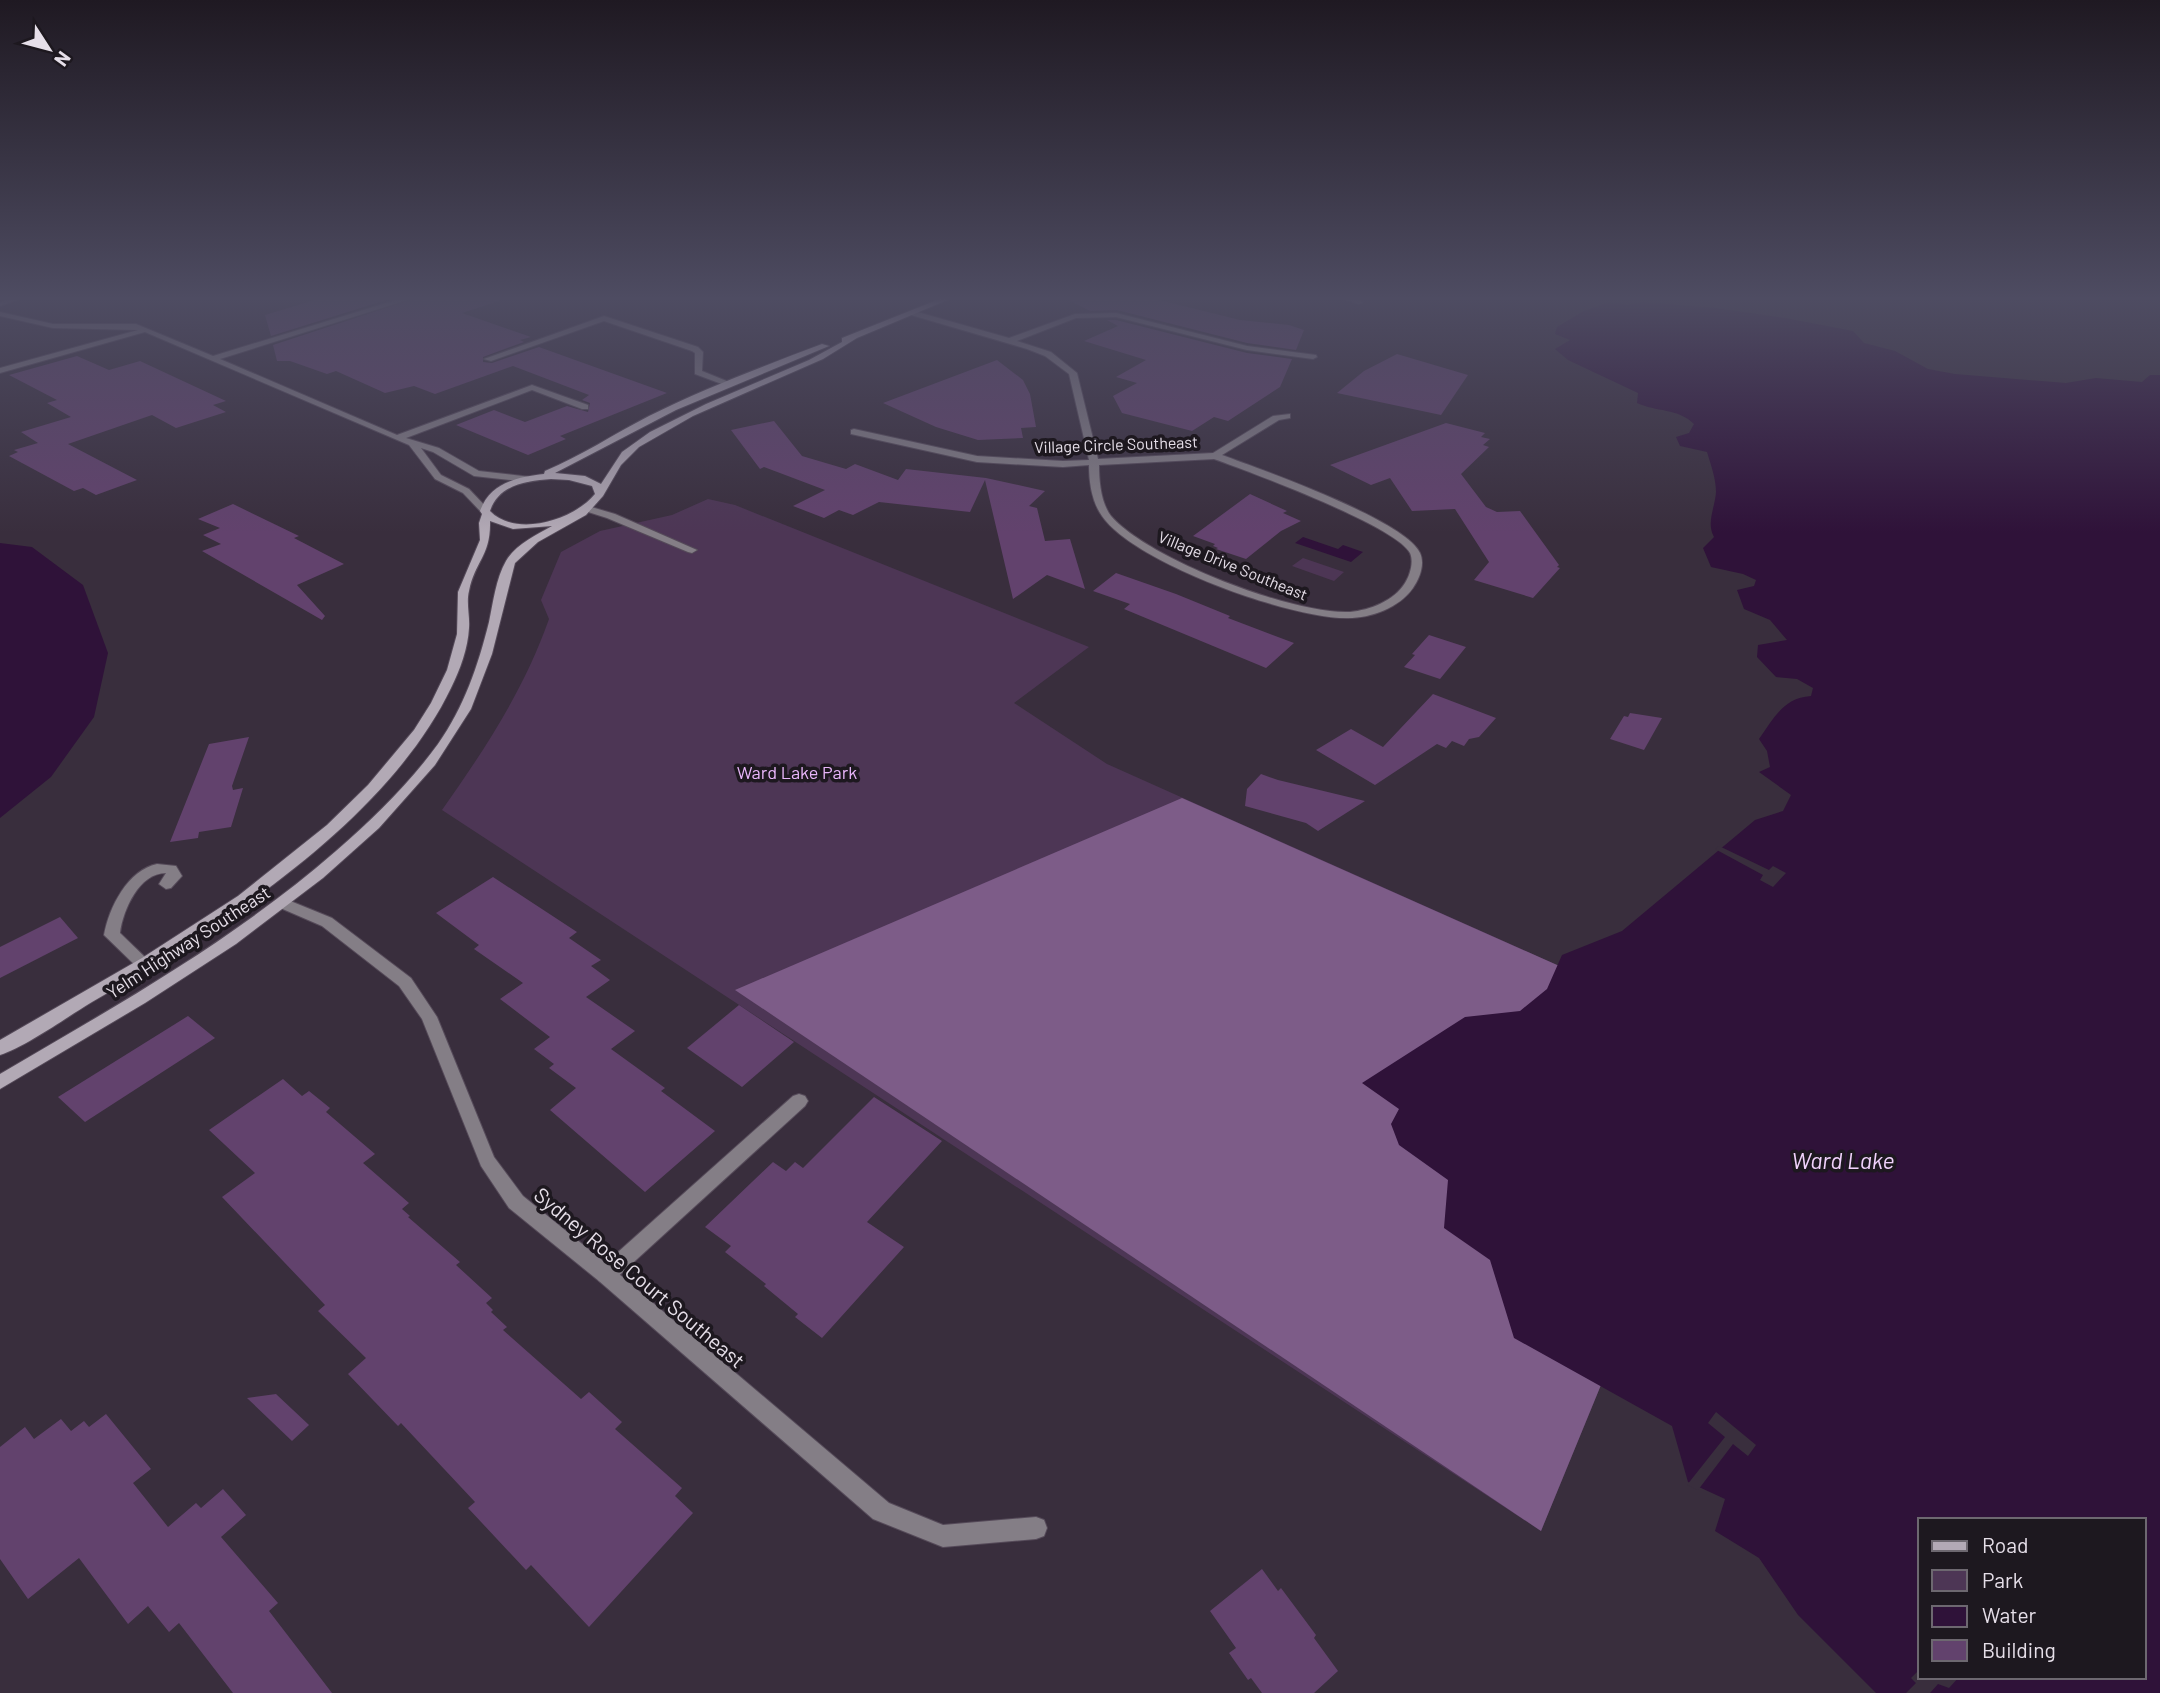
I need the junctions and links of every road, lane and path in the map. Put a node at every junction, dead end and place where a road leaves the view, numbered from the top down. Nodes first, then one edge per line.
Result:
1 (249, 375) edge
2 (706, 375) edge
3 (752, 375) edge
4 (782, 375) edge
5 (1073, 375) edge
6 (730, 384) junction
7 (584, 407) dead end
8 (1287, 416) dead end
9 (854, 432) dead end
10 (397, 438) junction
11 (413, 444) junction
12 (1215, 456) junction
13 (1094, 461) junction
14 (533, 478) junction
15 (600, 494) junction
16 (586, 511) junction
17 (486, 512) junction
18 (692, 550) dead end
19 (166, 884) dead end
20 (283, 903) junction
21 (144, 965) junction
22 (0, 1048) edge
23 (0, 1082) edge
24 (799, 1101) dead end
25 (606, 1275) junction
26 (1036, 1528) dead end

1 - 10 street
2 - 6 street
3 - 6 main road
4 - 15 main road
5 - 13 street, Village Drive Southeast
6 - 14 main road
7 - 10 street
8 - 12 street, Village Circle Southeast
9 - 13 street, Village Circle Southeast
10 - 11 street
11 - 14 street
11 - 17 street
12 - 13 street, Village Circle Southeast
12 - 13 street, Village Drive Southeast
14 - 15 main road
14 - 17 main road
15 - 16 main road
16 - 17 main road
16 - 18 street
16 - 20 main road, Yelm Highway Southeast
17 - 21 main road, Yelm Highway Southeast
19 - 21 street
20 - 23 main road, Yelm Highway Southeast
20 - 25 street, Sydney Rose Court Southeast
21 - 22 main road, Yelm Highway Southeast
24 - 25 street
25 - 26 street, Sydney Rose Court Southeast

